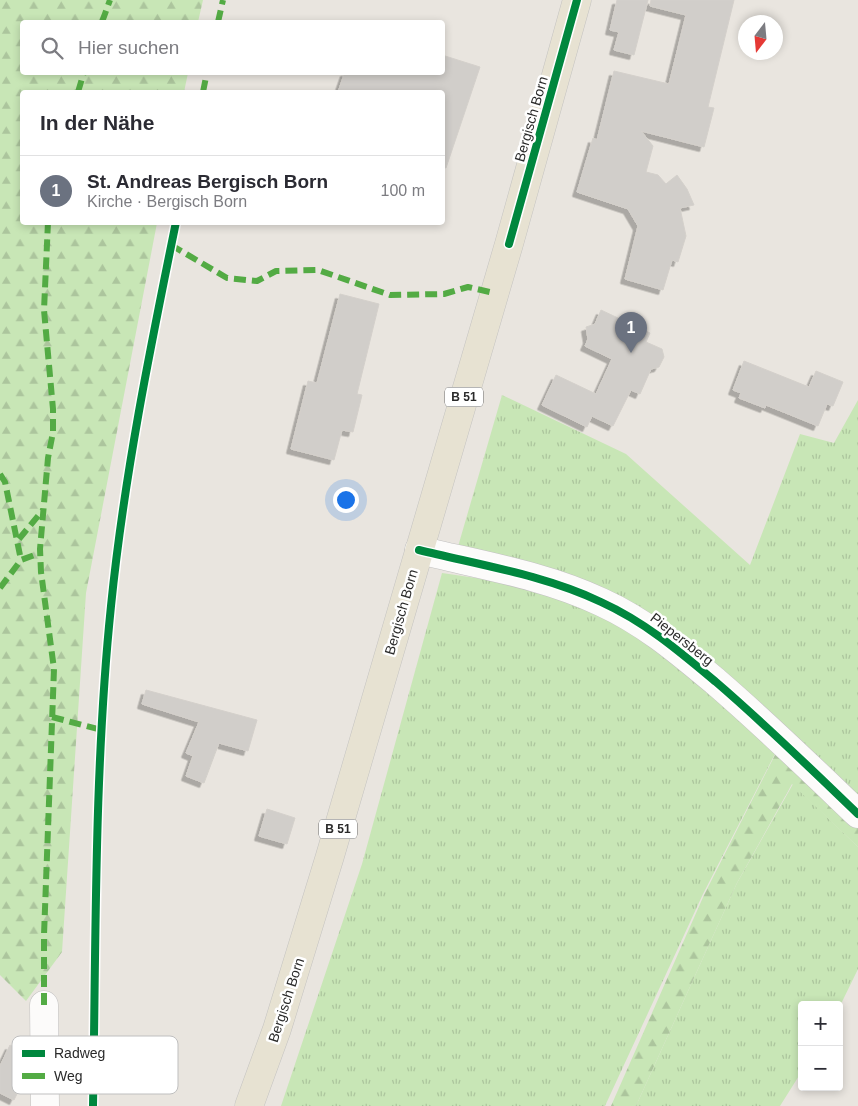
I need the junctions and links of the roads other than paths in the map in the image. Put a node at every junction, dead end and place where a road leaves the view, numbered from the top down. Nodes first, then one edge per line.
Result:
1 (577, 0) edge
2 (419, 550) junction
3 (858, 814) edge
4 (44, 1005) dead end
5 (44, 1036) edge
6 (249, 1106) edge

1 - 2 main road, Bergisch Born / B 51
2 - 3 street, Piepersberg
2 - 6 main road, Bergisch Born / B 51
4 - 5 street

